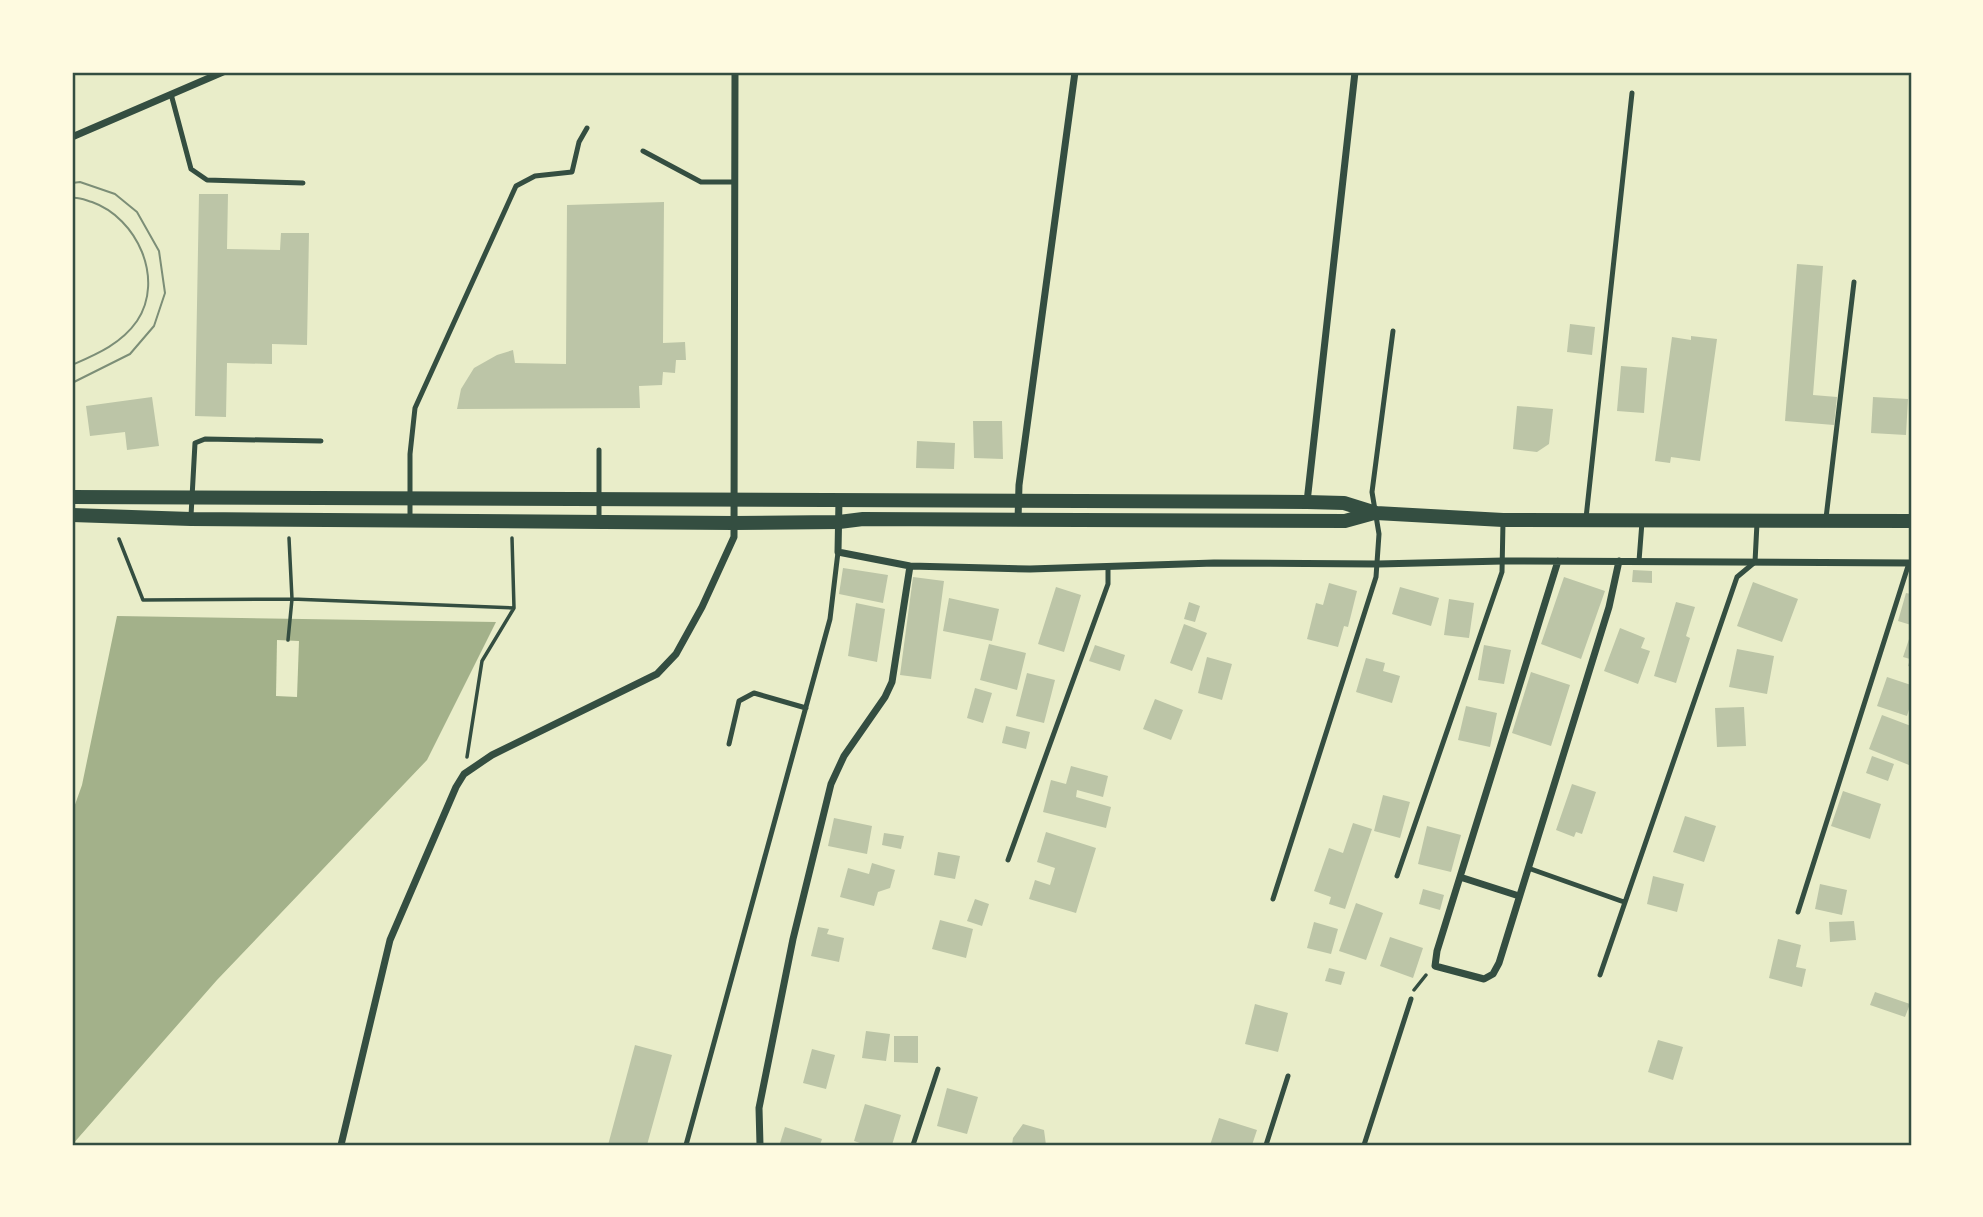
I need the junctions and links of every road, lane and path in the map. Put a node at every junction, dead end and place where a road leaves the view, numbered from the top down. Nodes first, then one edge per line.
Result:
1 (223, 72) edge
2 (736, 72) edge
3 (1075, 72) edge
4 (1355, 72) edge
5 (171, 93) junction
6 (1632, 93) dead end
7 (587, 128) dead end
8 (72, 137) edge
9 (643, 150) dead end
10 (734, 182) junction
11 (303, 183) dead end
12 (1854, 282) dead end
13 (1393, 331) dead end
14 (321, 441) dead end
15 (599, 450) dead end
16 (72, 497) edge
17 (191, 498) junction
18 (410, 499) junction
19 (733, 499) junction
20 (599, 500) junction
21 (839, 500) junction
22 (1019, 500) junction
23 (1307, 502) junction
24 (1376, 513) junction
25 (72, 515) edge
26 (191, 519) junction
27 (1018, 520) junction
28 (1503, 520) junction
29 (410, 521) junction
30 (599, 521) junction
31 (1586, 521) junction
32 (1642, 521) junction
33 (1826, 521) junction
34 (1911, 521) edge
35 (839, 522) junction
36 (1756, 522) junction
37 (733, 523) junction
38 (289, 538) dead end
39 (512, 538) dead end
40 (119, 539) dead end
41 (838, 552) junction
42 (1503, 561) junction
43 (1558, 561) junction
44 (1619, 561) junction
45 (1639, 561) junction
46 (1755, 562) junction
47 (1378, 564) junction
48 (1910, 564) edge
49 (910, 566) junction
50 (1108, 566) junction
51 (292, 599) junction
52 (514, 608) junction
53 (288, 640) dead end
54 (806, 708) junction
55 (729, 744) dead end
56 (464, 774) junction
57 (1008, 860) dead end
58 (1528, 869) junction
59 (1397, 876) dead end
60 (1460, 877) junction
61 (1519, 896) junction
62 (1273, 899) dead end
63 (1624, 902) junction
64 (1797, 912) dead end
65 (1436, 966) junction
66 (1600, 975) dead end
67 (1411, 999) joint
68 (938, 1069) dead end
69 (1288, 1076) dead end
70 (341, 1145) edge
71 (686, 1145) edge
72 (760, 1145) edge
73 (913, 1145) edge
74 (1266, 1145) edge
75 (1364, 1145) edge

1 - 5 street
2 - 10 street
3 - 22 street
4 - 23 street
5 - 8 street
5 - 11 lane
6 - 31 lane
7 - 18 lane
9 - 10 lane
10 - 19 street
12 - 33 lane
13 - 24 lane
14 - 17 lane
15 - 20 lane
16 - 17 main road
17 - 18 main road
17 - 26 lane
18 - 20 main road
18 - 29 lane
19 - 20 main road
19 - 21 main road
19 - 37 street
20 - 30 lane
21 - 22 main road
21 - 35 street
22 - 23 main road
22 - 27 street
23 - 24 main road
24 - 27 main road
24 - 28 main road
24 - 47 lane
25 - 26 main road
26 - 29 main road
27 - 35 main road
28 - 31 main road
28 - 42 lane
29 - 30 main road
30 - 37 main road
31 - 32 main road
32 - 36 main road
32 - 45 lane
33 - 34 main road
33 - 36 main road
35 - 37 main road
35 - 41 street
36 - 46 lane
37 - 56 street
38 - 51 path
39 - 52 path
40 - 51 path
41 - 49 street
41 - 54 lane
42 - 43 street
42 - 47 street
42 - 59 lane
43 - 44 street
43 - 60 street
44 - 45 street
44 - 58 street
45 - 46 street
46 - 48 street
46 - 63 lane
47 - 50 street
47 - 62 lane
48 - 64 lane
49 - 50 street
49 - 72 street
50 - 57 lane
51 - 52 path
51 - 53 path
52 - 56 path
54 - 55 lane
54 - 71 lane
56 - 70 street
58 - 61 street
58 - 63 lane
60 - 61 street
60 - 65 street
61 - 65 street
63 - 66 lane
65 - 67 path
67 - 75 lane
68 - 73 lane
69 - 74 lane

